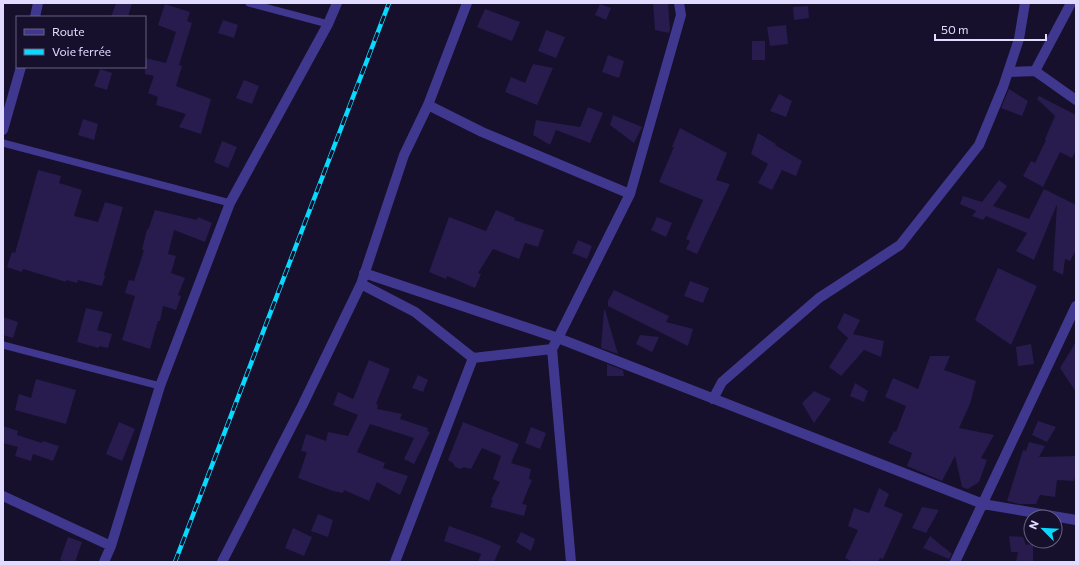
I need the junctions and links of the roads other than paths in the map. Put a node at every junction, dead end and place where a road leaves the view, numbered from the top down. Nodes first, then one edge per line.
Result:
1 (38, 3) edge
2 (249, 3) edge
3 (337, 3) edge
4 (467, 3) edge
5 (680, 3) edge
6 (1025, 3) edge
7 (1071, 3) edge
8 (34, 16) edge
9 (328, 24) junction
10 (21, 68) edge
11 (1035, 71) junction
12 (1008, 72) junction
13 (1076, 100) edge
14 (428, 105) junction
15 (3, 130) edge
16 (3, 143) edge
17 (630, 194) junction
18 (230, 203) junction
19 (364, 273) junction
20 (361, 284) junction
21 (1076, 306) edge
22 (558, 338) junction
23 (3, 345) edge
24 (552, 349) junction
25 (473, 358) junction
26 (160, 386) junction
27 (712, 399) junction
28 (3, 496) edge
29 (983, 504) junction
30 (1076, 520) edge
31 (111, 546) junction
32 (104, 562) edge
33 (222, 562) edge
34 (395, 562) edge
35 (571, 562) edge
36 (955, 562) edge

1 - 8 street
2 - 9 lane
3 - 9 street
4 - 14 street
5 - 17 street
6 - 12 street
7 - 11 street
9 - 18 street
10 - 15 street
11 - 12 street
11 - 13 street
12 - 27 street
14 - 17 street
14 - 19 street
16 - 18 lane
17 - 22 street
18 - 26 street
19 - 20 street
19 - 22 street
20 - 25 street
20 - 33 street
21 - 29 street
22 - 24 street
22 - 27 street
23 - 26 lane
24 - 25 street
24 - 35 street
25 - 34 street
26 - 31 street
27 - 29 street
28 - 31 street
29 - 30 street
29 - 36 street
31 - 32 street

